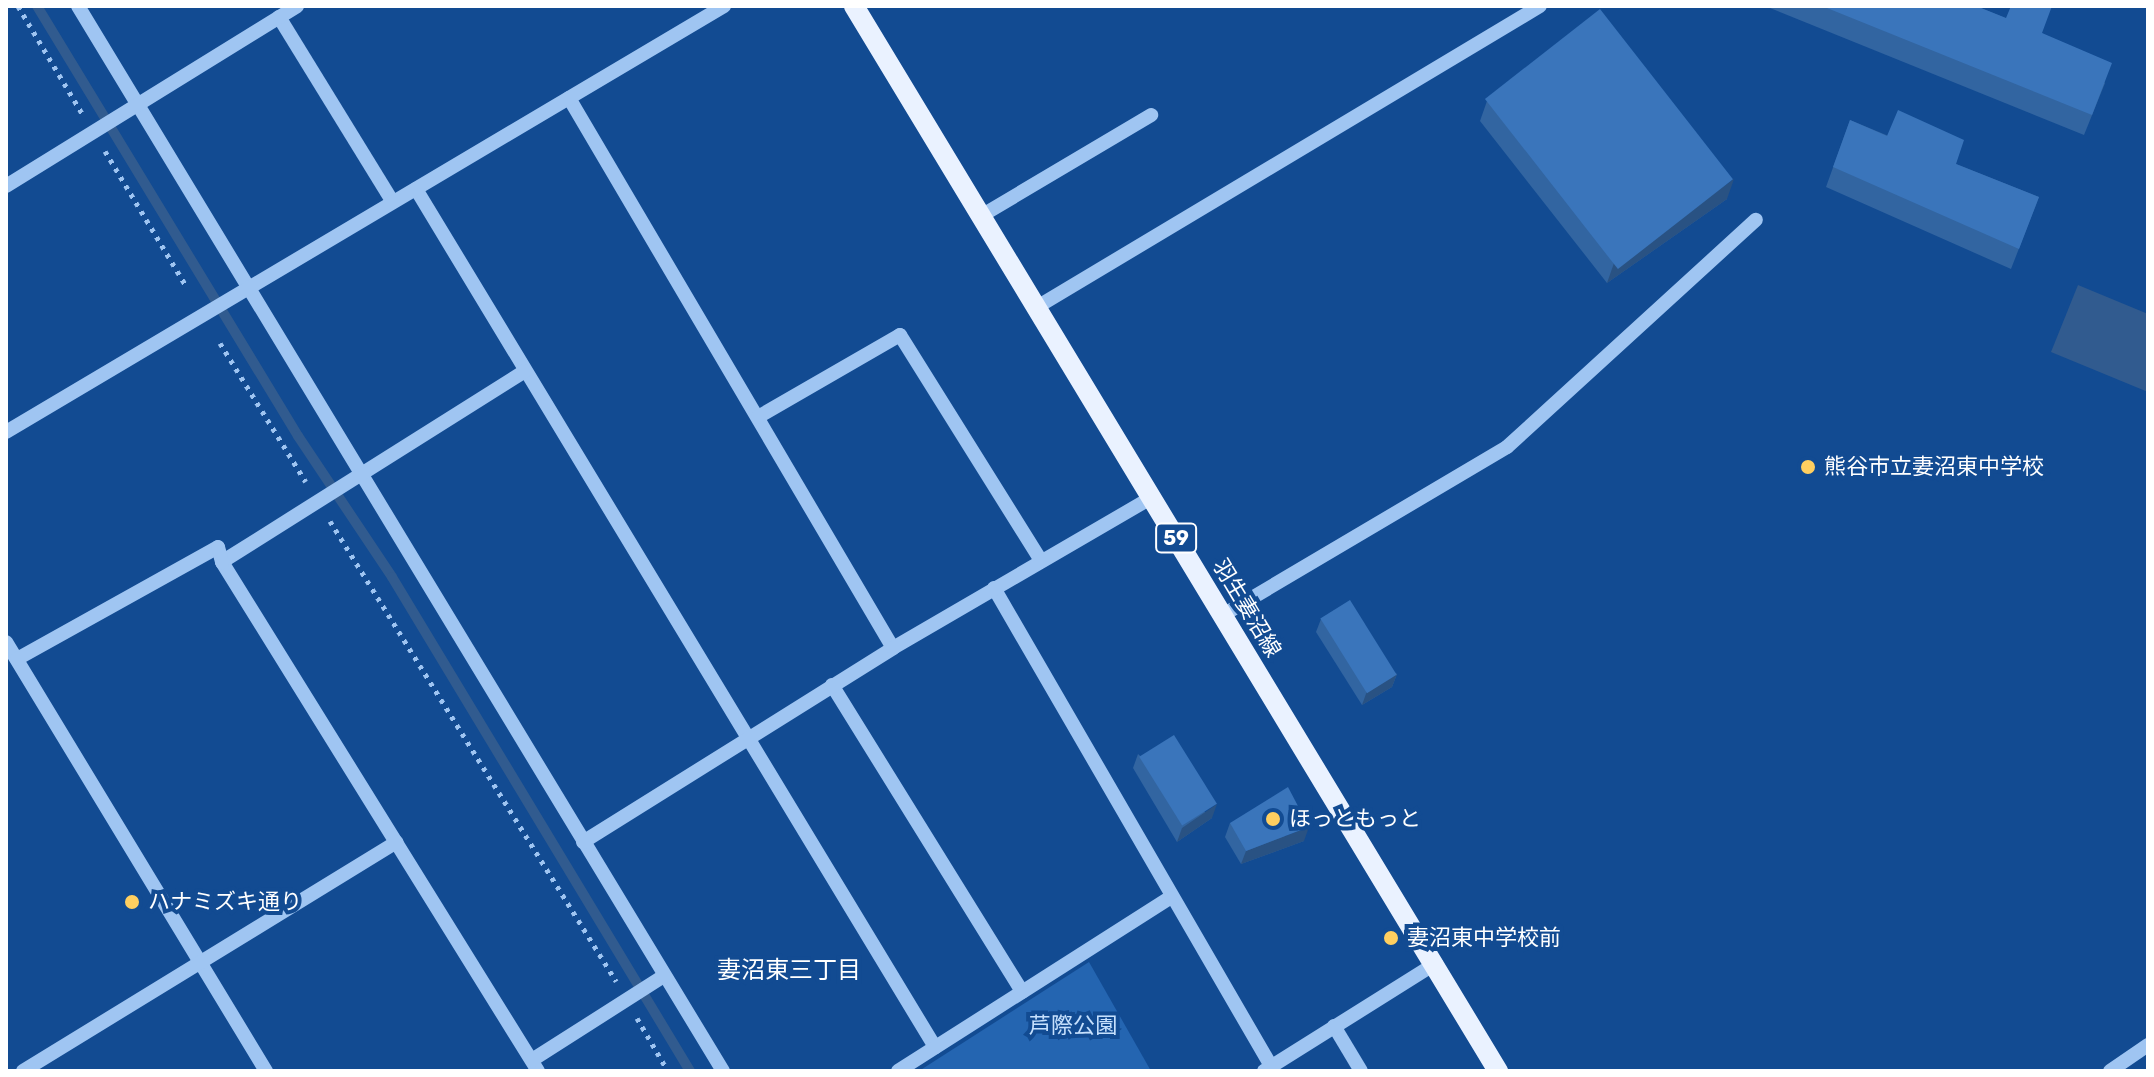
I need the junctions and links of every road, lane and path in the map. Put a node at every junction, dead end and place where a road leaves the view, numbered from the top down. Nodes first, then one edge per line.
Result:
1 (78, 6) edge
2 (297, 6) edge
3 (724, 6) edge
4 (854, 6) edge
5 (1540, 6) edge
6 (1515, 13) edge
7 (279, 17) junction
8 (569, 98) junction
9 (139, 104) junction
10 (1151, 115) dead end
11 (7, 183) edge
12 (416, 189) junction
13 (393, 202) junction
14 (981, 216) junction
15 (1756, 220) dead end
16 (246, 290) junction
17 (1037, 307) junction
18 (220, 343) dead end
19 (525, 371) junction
20 (758, 417) junction
21 (6, 432) edge
22 (359, 476) junction
23 (312, 491) dead end
24 (1151, 498) junction
25 (328, 518) dead end
26 (1040, 559) junction
27 (222, 562) junction
28 (994, 588) junction
29 (1223, 615) junction
30 (6, 642) edge
31 (893, 648) junction
32 (17, 659) junction
33 (832, 685) junction
34 (746, 738) junction
35 (396, 842) junction
36 (583, 842) junction
37 (1170, 898) junction
38 (200, 960) junction
39 (1436, 963) junction
40 (664, 976) junction
41 (620, 989) dead end
42 (1022, 992) junction
43 (628, 1003) dead end
44 (1334, 1026) junction
45 (2148, 1045) edge
46 (935, 1047) junction
47 (535, 1066) edge
48 (1267, 1069) edge
49 (23, 1071) edge
50 (266, 1071) edge
51 (668, 1071) edge
52 (723, 1071) edge
53 (898, 1071) edge
54 (1361, 1071) edge
55 (1498, 1071) edge
56 (2110, 1071) edge

1 - 9 street
2 - 7 street
3 - 8 street
4 - 14 main road, 羽生妻沼線 / 59
5 - 6 street
6 - 17 street
7 - 9 street
7 - 13 street
8 - 12 street
8 - 20 street
9 - 11 street
9 - 16 street
10 - 14 street
12 - 13 street
12 - 19 street
13 - 16 street
14 - 17 main road, 羽生妻沼線 / 59
15 - 29 street
16 - 21 street
16 - 22 street
17 - 24 main road, 羽生妻沼線 / 59
18 - 23 path
19 - 22 street
19 - 34 street
20 - 26 street
20 - 31 street
22 - 27 street
22 - 36 street
24 - 26 street
24 - 29 main road, 羽生妻沼線 / 59
25 - 41 path
26 - 28 street
27 - 32 street
27 - 35 street
28 - 31 street
28 - 37 street
29 - 39 main road, 羽生妻沼線 / 59
30 - 32 street
31 - 33 street
32 - 38 street
33 - 34 street
33 - 42 street
34 - 36 street
34 - 46 street
35 - 38 street
35 - 47 street
36 - 40 street
37 - 42 street
37 - 48 street
38 - 49 street
38 - 50 street
39 - 44 street
39 - 55 main road, 羽生妻沼線 / 59
40 - 47 street
40 - 52 street
42 - 46 street
43 - 51 path
44 - 48 street
44 - 54 street
45 - 56 street
46 - 53 street

